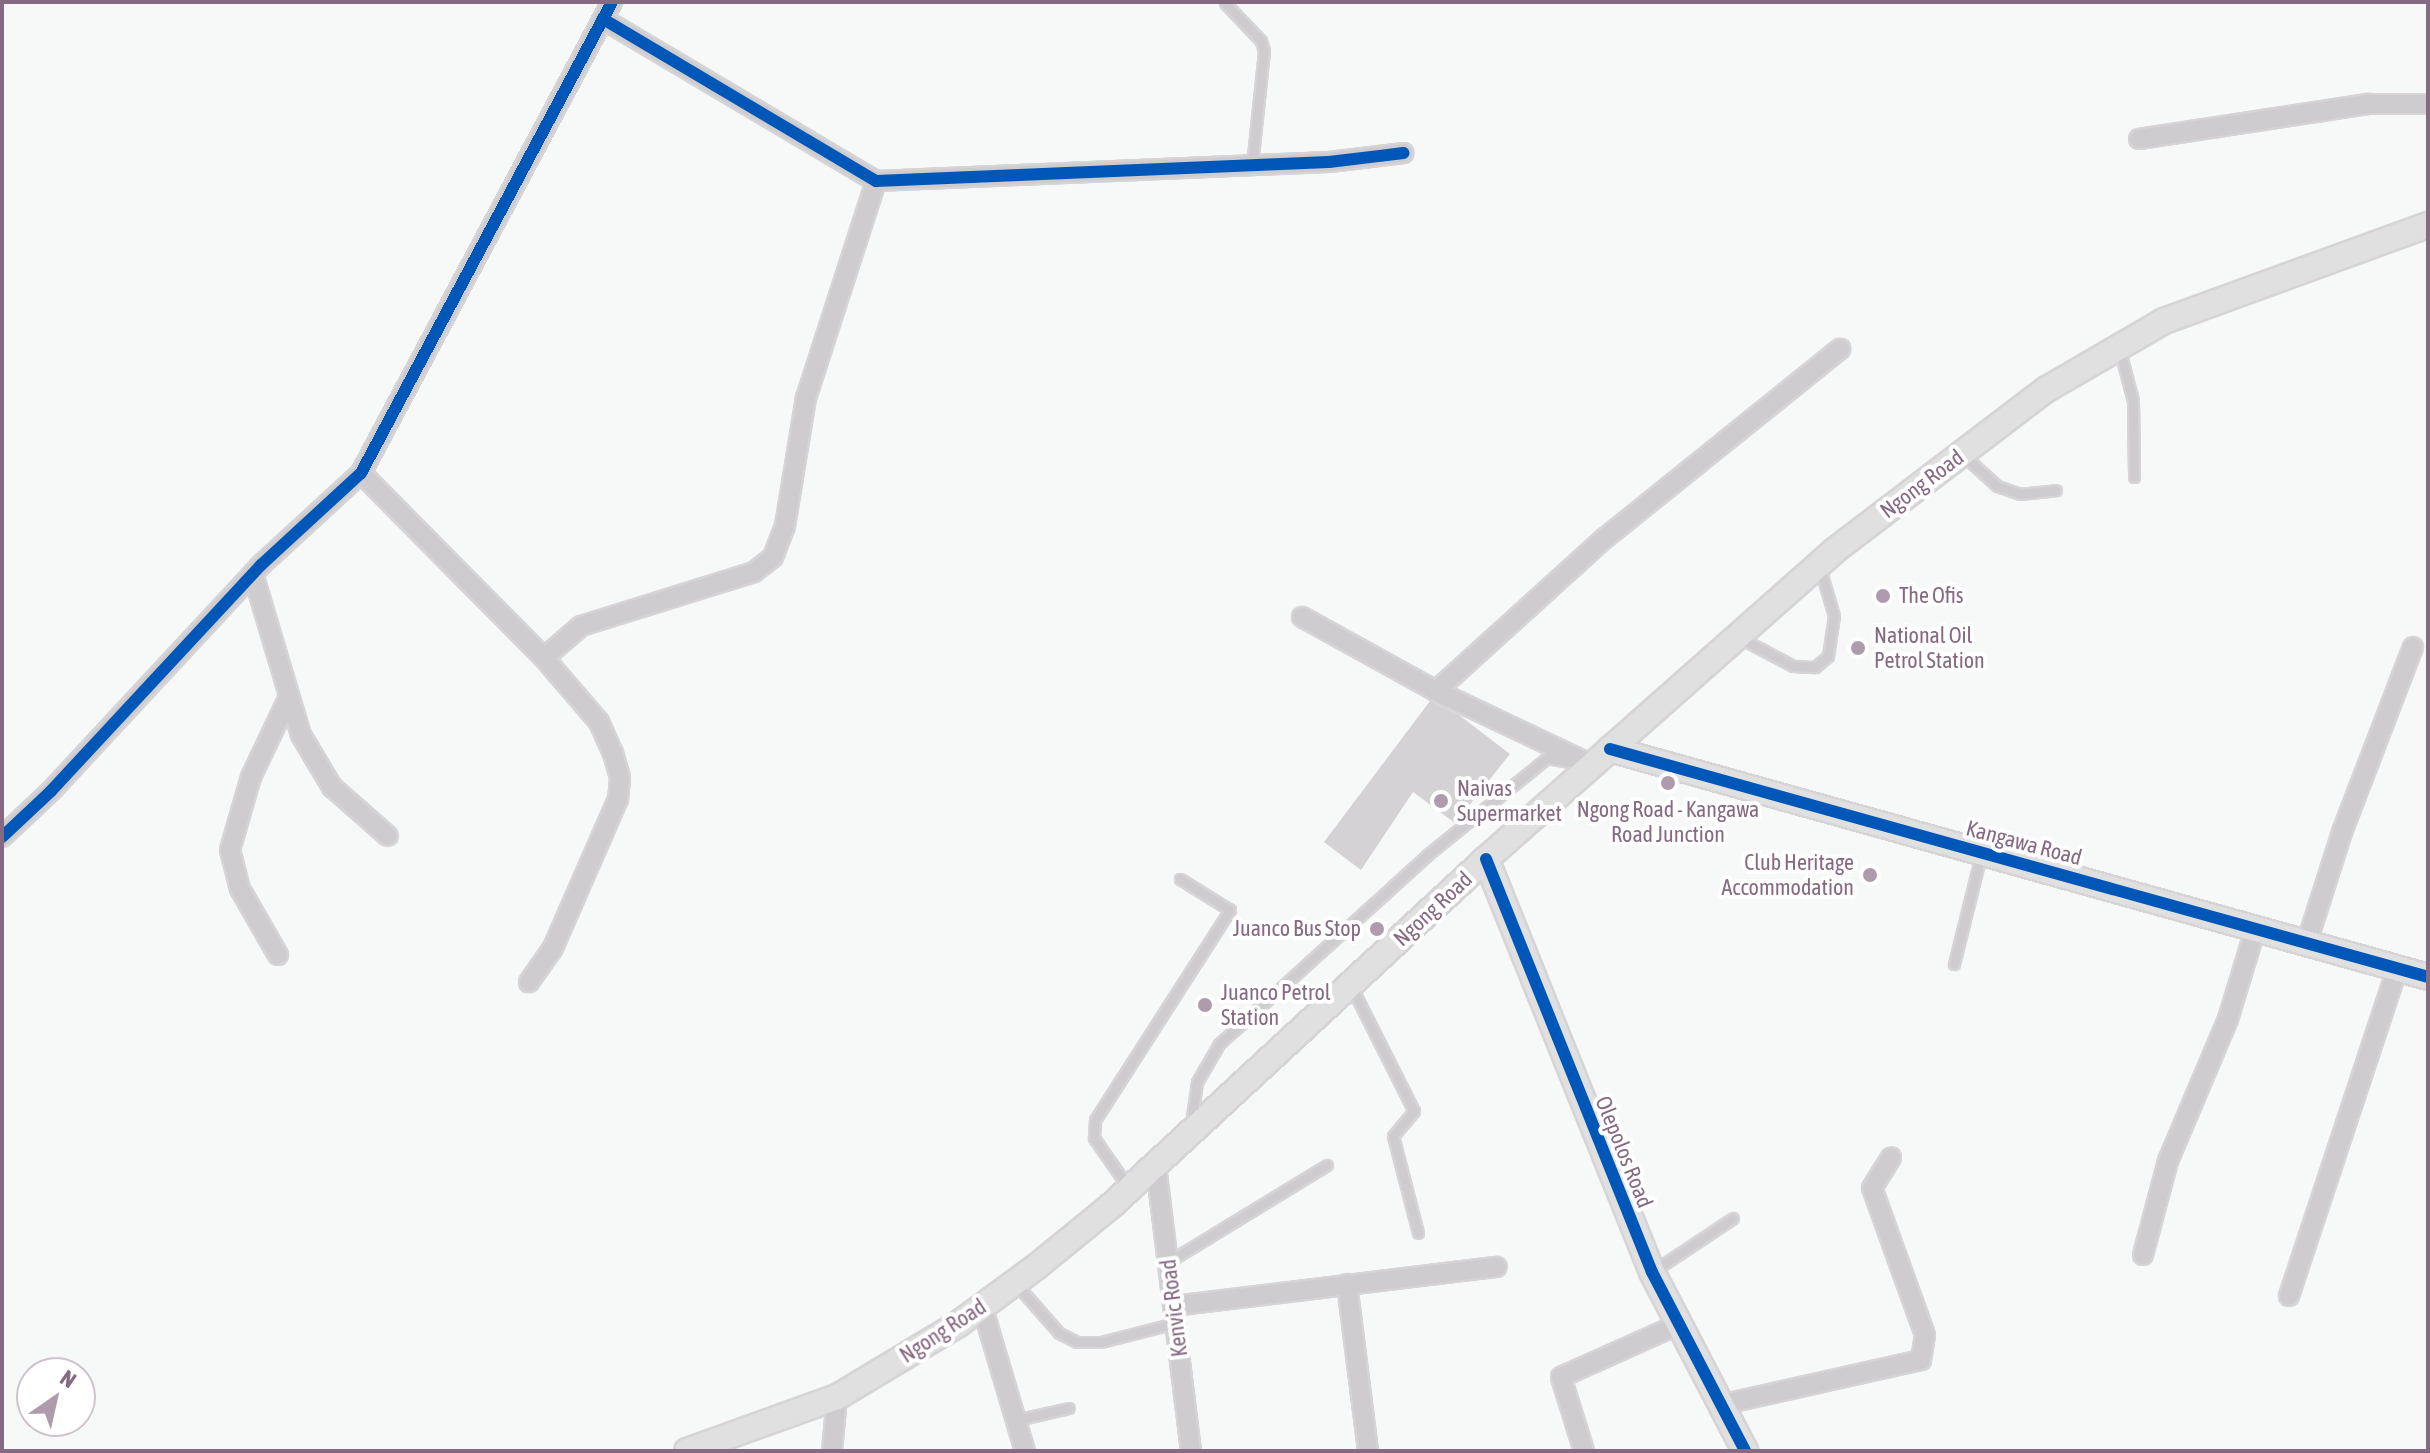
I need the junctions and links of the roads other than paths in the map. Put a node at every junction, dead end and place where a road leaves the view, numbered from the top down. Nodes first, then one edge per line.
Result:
1 (612, 2) edge
2 (1225, 3) edge
3 (603, 19) junction
4 (2428, 104) edge
5 (2139, 139) dead end
6 (1403, 153) dead end
7 (1252, 166) junction
8 (876, 181) junction
9 (2428, 225) edge
10 (2119, 347) junction
11 (1840, 349) dead end
12 (1962, 454) junction
13 (361, 473) junction
14 (2134, 477) dead end
15 (2056, 490) dead end
16 (1819, 565) junction
17 (253, 574) junction
18 (1302, 617) dead end
19 (1738, 636) junction
20 (2413, 647) dead end
21 (544, 658) junction
22 (1436, 691) junction
23 (289, 697) junction
24 (1601, 757) junction
25 (388, 836) dead end
26 (2, 837) edge
27 (1982, 852) junction
28 (1486, 859) junction
29 (1180, 879) dead end
30 (2256, 927) junction
31 (2307, 942) junction
32 (278, 955) dead end
33 (1954, 964) dead end
34 (2397, 969) junction
35 (2428, 977) edge
36 (529, 982) dead end
37 (1351, 986) junction
38 (1189, 1136) junction
39 (1891, 1157) dead end
40 (1327, 1165) dead end
41 (1156, 1166) junction
42 (1130, 1190) junction
43 (1733, 1218) dead end
44 (1418, 1233) dead end
45 (2143, 1255) dead end
46 (1168, 1262) junction
47 (1497, 1267) dead end
48 (1652, 1272) junction
49 (1015, 1283) junction
50 (1347, 1284) junction
51 (2289, 1296) dead end
52 (982, 1306) junction
53 (1174, 1314) junction
54 (1677, 1325) junction
55 (837, 1397) junction
56 (1720, 1405) junction
57 (1069, 1408) dead end
58 (1016, 1420) junction
59 (687, 1451) edge
60 (832, 1451) edge
61 (1025, 1451) edge
62 (1191, 1451) edge
63 (1368, 1451) edge
64 (1584, 1451) edge
65 (1745, 1451) edge

1 - 3 street
2 - 7 lane
3 - 8 street
3 - 13 street
4 - 5 street
6 - 7 street
7 - 8 street
8 - 21 street
9 - 10 main road, Ngong Road
10 - 12 main road, Ngong Road
10 - 14 lane
11 - 22 street
12 - 15 lane
12 - 16 main road, Ngong Road
13 - 17 street
13 - 21 street
16 - 19 main road, Ngong Road
16 - 19 lane
17 - 23 street
17 - 26 street
18 - 22 street
19 - 24 main road, Ngong Road
20 - 31 street
21 - 36 street
22 - 24 street
23 - 25 street
23 - 32 street
24 - 27 main road, Kangawa Road
24 - 28 main road, Ngong Road
24 - 38 lane
27 - 30 main road, Kangawa Road
27 - 33 lane
28 - 37 main road, Ngong Road
28 - 48 main road, Olepolos Road
29 - 42 lane
30 - 31 main road, Kangawa Road
30 - 45 street
31 - 34 main road, Kangawa Road
34 - 35 main road, Kangawa Road
34 - 51 street
37 - 38 main road, Ngong Road
37 - 44 lane
38 - 41 main road, Ngong Road
39 - 56 street
40 - 46 lane
41 - 42 main road, Ngong Road
41 - 46 street, Kenvic Road
42 - 49 main road, Ngong Road
43 - 48 lane
46 - 53 street, Kenvic Road
47 - 50 street
48 - 54 main road, Olepolos Road
49 - 52 main road, Ngong Road
49 - 53 lane
50 - 53 street
50 - 63 street
52 - 55 main road, Ngong Road
52 - 58 street
53 - 62 street, Kenvic Road
54 - 56 main road, Olepolos Road
54 - 64 street
55 - 59 main road, Ngong Road
55 - 60 street
56 - 65 main road, Olepolos Road
57 - 58 lane
58 - 61 street

